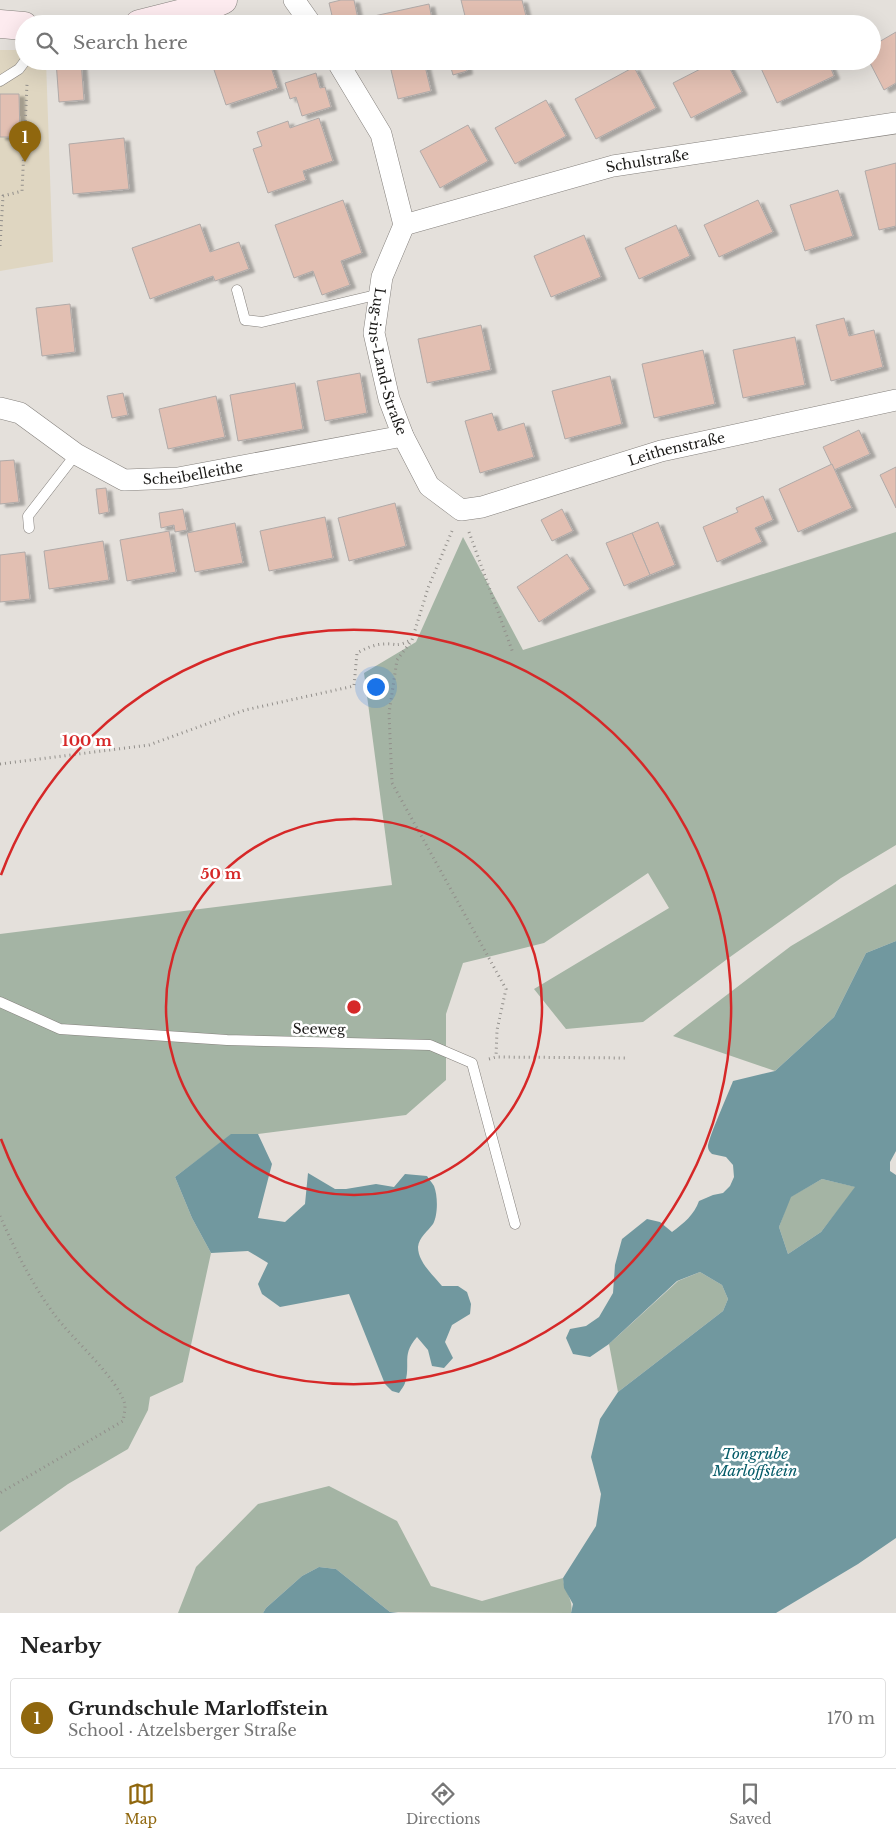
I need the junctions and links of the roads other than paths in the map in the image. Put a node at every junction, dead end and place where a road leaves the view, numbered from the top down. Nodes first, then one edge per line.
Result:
1 (223, 0) edge
2 (294, 0) edge
3 (176, 15) edge
4 (305, 15) edge
5 (0, 24) edge
6 (15, 25) edge
7 (18, 70) edge
8 (342, 70) edge
9 (0, 81) edge
10 (896, 123) edge
11 (404, 225) junction
12 (237, 290) dead end
13 (380, 294) junction
14 (896, 400) edge
15 (0, 408) edge
16 (403, 436) junction
17 (76, 454) junction
18 (461, 510) joint
19 (28, 528) dead end
20 (0, 1002) edge
21 (515, 1224) dead end

1 - 3 street
2 - 4 street
5 - 6 street
7 - 9 lane
8 - 11 street
10 - 11 street, Schulstraße
11 - 13 street, Lug-ins-Land-Straße
12 - 13 lane
13 - 16 street, Lug-ins-Land-Straße
14 - 18 street, Leithenstraße
15 - 17 street, Scheibelleithe
16 - 17 street, Scheibelleithe
16 - 18 street, Lug-ins-Land-Straße
17 - 19 lane
20 - 21 lane, Seeweg

